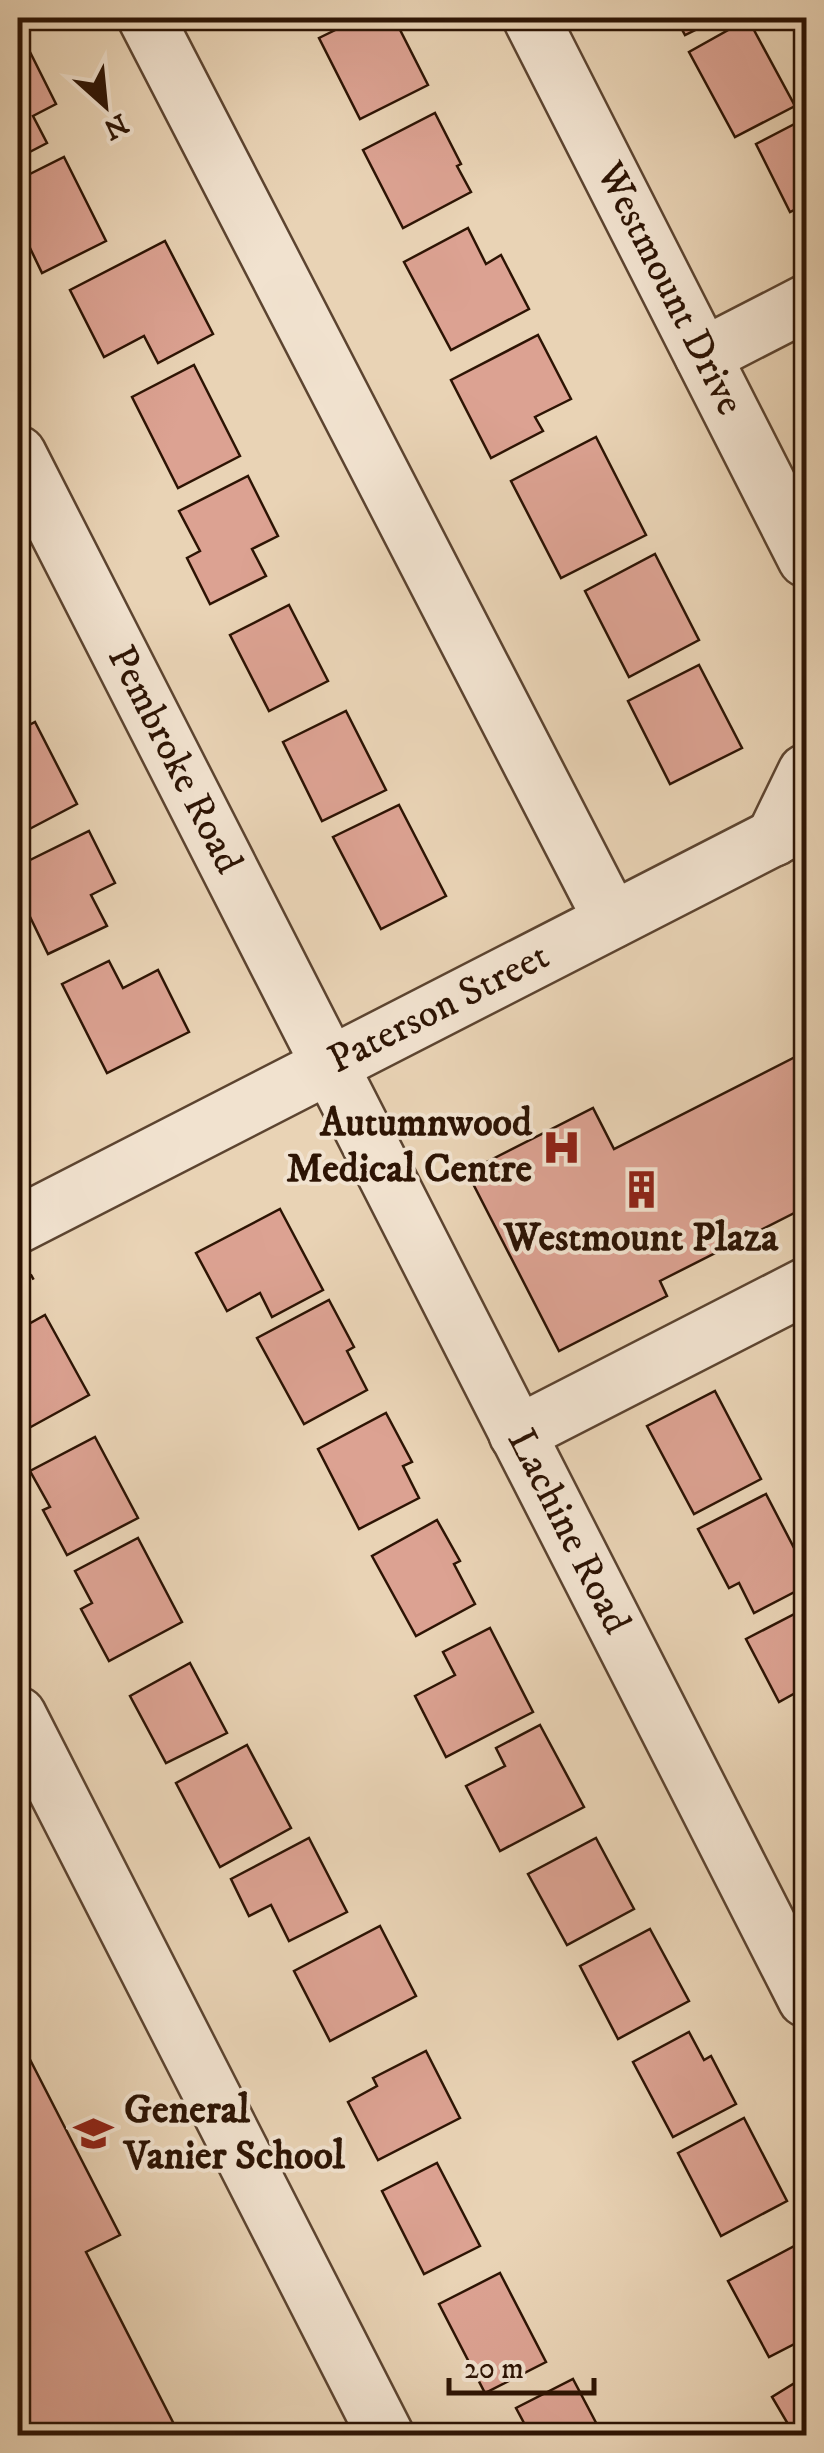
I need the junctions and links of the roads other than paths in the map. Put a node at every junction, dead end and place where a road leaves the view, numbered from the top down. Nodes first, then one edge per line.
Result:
1 (146, 18) edge
2 (531, 18) edge
3 (806, 303) edge
4 (703, 356) junction
5 (18, 454) edge
6 (806, 560) edge
7 (806, 772) edge
8 (796, 834) edge
9 (612, 920) junction
10 (330, 1065) junction
11 (18, 1225) edge
12 (802, 1300) edge
13 (517, 1434) junction
14 (18, 1715) edge
15 (806, 1999) edge
16 (386, 2436) edge

1 - 9 street
2 - 4 street, Westmount Drive
3 - 4 street
4 - 6 street, Westmount Drive
5 - 10 street, Pembroke Road
7 - 8 street
8 - 9 street, Paterson Street
9 - 10 street, Paterson Street
10 - 11 street, Paterson Street
10 - 13 street, Lachine Road
12 - 13 street
13 - 15 street, Lachine Road
14 - 16 street

